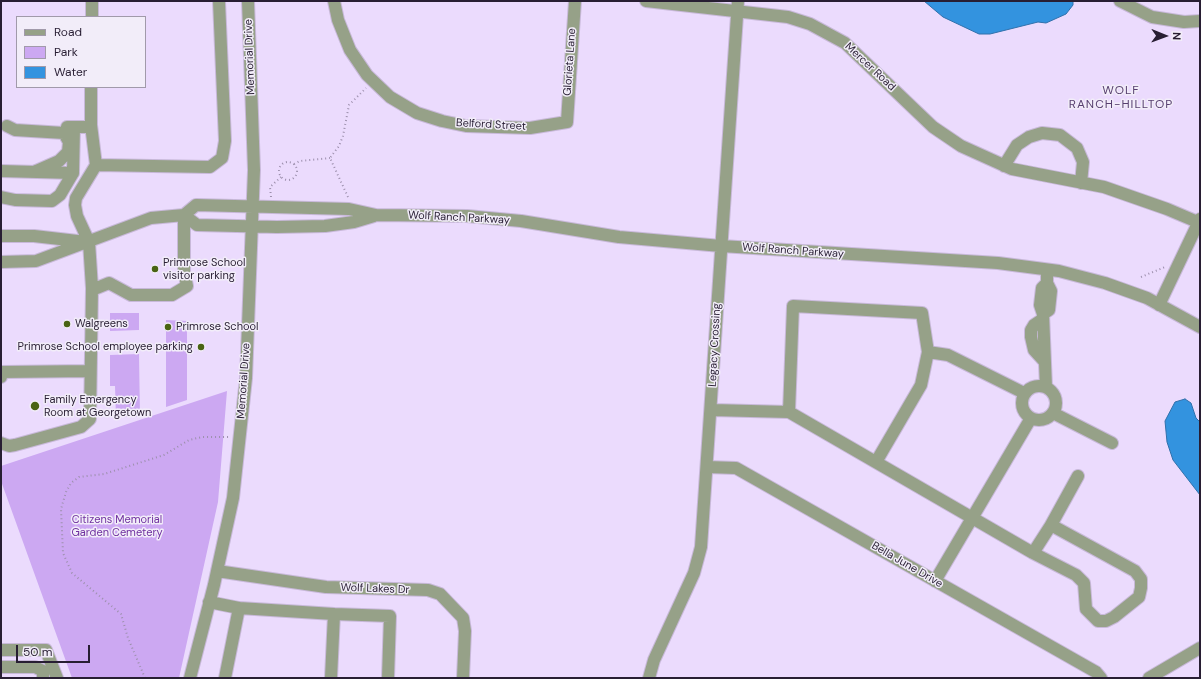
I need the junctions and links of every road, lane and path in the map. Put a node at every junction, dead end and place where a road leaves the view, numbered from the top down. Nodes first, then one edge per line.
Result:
1 (92, 1) edge
2 (220, 1) edge
3 (334, 1) edge
4 (575, 1) edge
5 (646, 1) edge
6 (1120, 1) edge
7 (248, 4) edge
8 (737, 6) edge
9 (92, 16) edge
10 (1200, 21) edge
11 (91, 88) edge
12 (366, 88) dead end
13 (567, 122) joint
14 (4, 126) edge
15 (74, 127) junction
16 (92, 127) junction
17 (330, 158) junction
18 (294, 164) junction
19 (96, 165) junction
20 (1004, 166) junction
21 (1, 171) edge
22 (34, 172) junction
23 (73, 173) junction
24 (281, 177) junction
25 (1081, 183) junction
26 (348, 197) dead end
27 (1, 198) edge
28 (271, 200) dead end
29 (253, 208) junction
30 (184, 214) junction
31 (376, 215) junction
32 (1200, 222) edge
33 (252, 226) junction
34 (1, 236) edge
35 (89, 242) junction
36 (721, 246) junction
37 (1, 262) edge
38 (1166, 267) dead end
39 (1047, 270) junction
40 (1141, 277) dead end
41 (92, 290) junction
42 (1159, 305) junction
43 (1200, 327) edge
44 (928, 352) junction
45 (90, 368) junction
46 (5, 373) edge
47 (1046, 387) junction
48 (1024, 394) junction
49 (712, 410) junction
50 (789, 412) junction
51 (1053, 413) junction
52 (1031, 418) junction
53 (240, 437) junction
54 (1, 443) edge
55 (1112, 443) dead end
56 (876, 462) junction
57 (707, 467) junction
58 (1078, 476) dead end
59 (972, 518) junction
60 (1050, 525) junction
61 (1033, 553) junction
62 (217, 571) junction
63 (935, 581) junction
64 (210, 602) junction
65 (239, 608) junction
66 (334, 614) junction
67 (1200, 648) edge
68 (1, 650) edge
69 (1, 667) edge
70 (43, 678) edge
71 (57, 678) edge
72 (145, 678) edge
73 (190, 678) edge
74 (225, 678) edge
75 (332, 678) edge
76 (388, 678) edge
77 (463, 678) edge
78 (649, 678) edge
79 (1101, 678) edge
80 (1149, 678) edge

1 - 9 street
2 - 19 street
3 - 13 street, Belford Street
4 - 13 street, Glorieta Lane
5 - 8 street, Mercer Road
6 - 10 street
7 - 29 street, Memorial Drive
8 - 20 street, Mercer Road
8 - 36 street, Legacy Crossing
11 - 16 street
12 - 17 path
14 - 15 street
14 - 22 street
15 - 16 street
15 - 23 street
16 - 19 street
17 - 18 path
17 - 26 path
18 - 24 path
18 - 24 path
19 - 35 street
20 - 25 street, Mercer Road
20 - 25 street
21 - 22 street
22 - 23 street
23 - 27 street
24 - 28 path
25 - 32 street, Mercer Road
29 - 30 street, Wolf Ranch Parkway
29 - 31 street, Wolf Ranch Parkway
29 - 33 street, Memorial Drive
30 - 33 street, Wolf Ranch Parkway
30 - 35 street, Wolf Ranch Parkway
30 - 41 street
31 - 33 street, Wolf Ranch Parkway
31 - 36 street, Wolf Ranch Parkway
32 - 42 street
33 - 53 street, Memorial Drive
34 - 35 street, Wolf Ranch Parkway
35 - 37 street, Wolf Ranch Parkway
35 - 41 street
36 - 39 street, Wolf Ranch Parkway
36 - 49 street, Legacy Crossing
38 - 40 path
39 - 42 street, Wolf Ranch Parkway
39 - 47 street
41 - 45 street
42 - 43 street, Wolf Ranch Parkway
44 - 48 street
44 - 50 street
44 - 56 street
45 - 46 street
45 - 54 street
47 - 48 street
47 - 51 street
48 - 52 street
49 - 50 street
49 - 57 street, Legacy Crossing
50 - 56 street
51 - 52 street
51 - 55 street
52 - 59 street
53 - 62 street, Memorial Drive
53 - 72 path
56 - 59 street
57 - 63 street, Bella June Drive
57 - 78 street, Legacy Crossing
58 - 60 street
59 - 61 street
59 - 63 street
60 - 61 street
60 - 61 street
62 - 64 street, Memorial Drive
62 - 77 street, Wolf Lakes Dr
63 - 79 street, Bella June Drive
64 - 65 street
64 - 73 street, Memorial Drive
65 - 66 street
65 - 74 street
66 - 75 street
66 - 76 street
67 - 80 street
68 - 71 street
69 - 70 street

